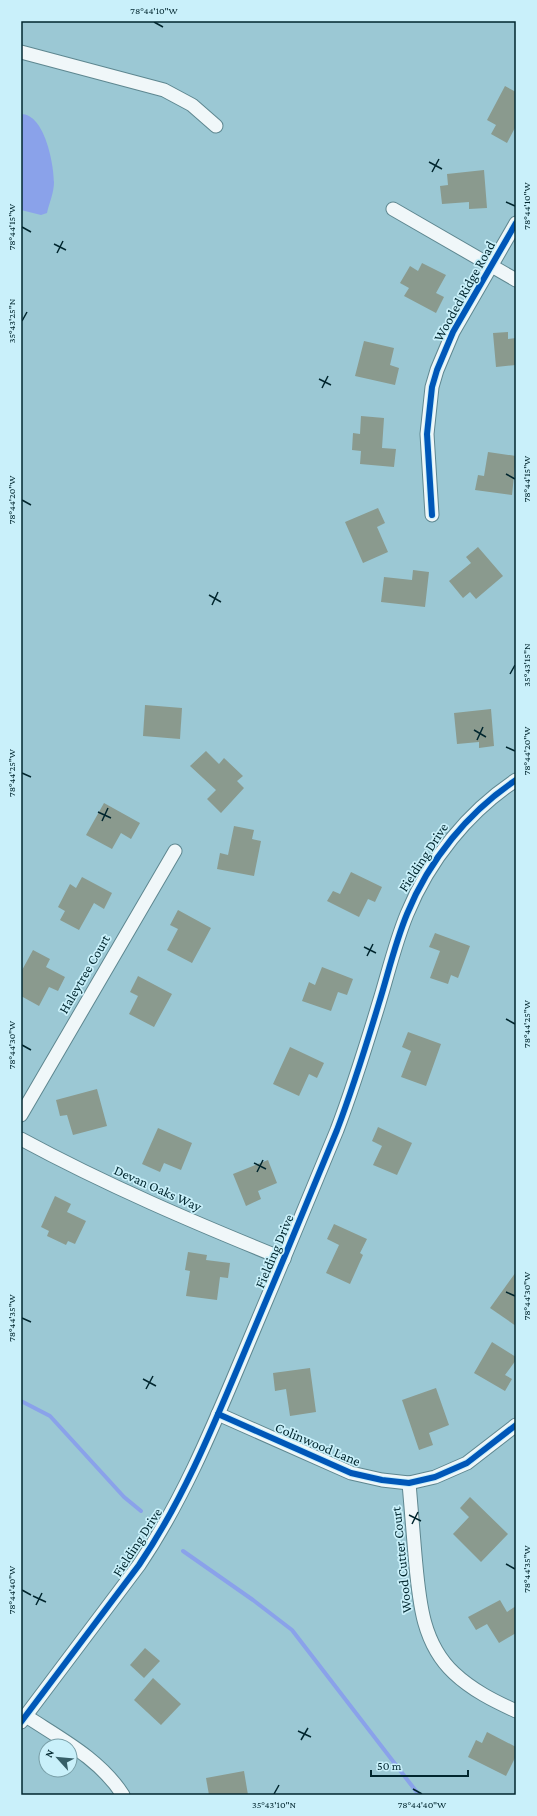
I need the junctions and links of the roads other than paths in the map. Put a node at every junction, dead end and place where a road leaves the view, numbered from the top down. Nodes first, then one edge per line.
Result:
1 (21, 52) edge
2 (216, 126) dead end
3 (394, 209) dead end
4 (516, 223) edge
5 (491, 266) junction
6 (516, 280) edge
7 (432, 515) dead end
8 (516, 780) edge
9 (175, 851) dead end
10 (21, 1115) edge
11 (21, 1139) edge
12 (284, 1259) junction
13 (218, 1414) junction
14 (516, 1425) edge
15 (409, 1483) junction
16 (516, 1711) edge
17 (24, 1719) edge
18 (123, 1795) edge

1 - 2 street
3 - 5 street
4 - 5 street, Wooded Ridge Road
5 - 6 street
5 - 7 street, Wooded Ridge Road
8 - 12 street, Fielding Drive
9 - 10 street, Haleytree Court
11 - 12 street, Devan Oaks Way
12 - 13 street, Fielding Drive
13 - 15 street, Colinwood Lane
13 - 17 street, Fielding Drive
14 - 15 street, Colinwood Lane
15 - 16 street, Wood Cutter Court
17 - 18 street

